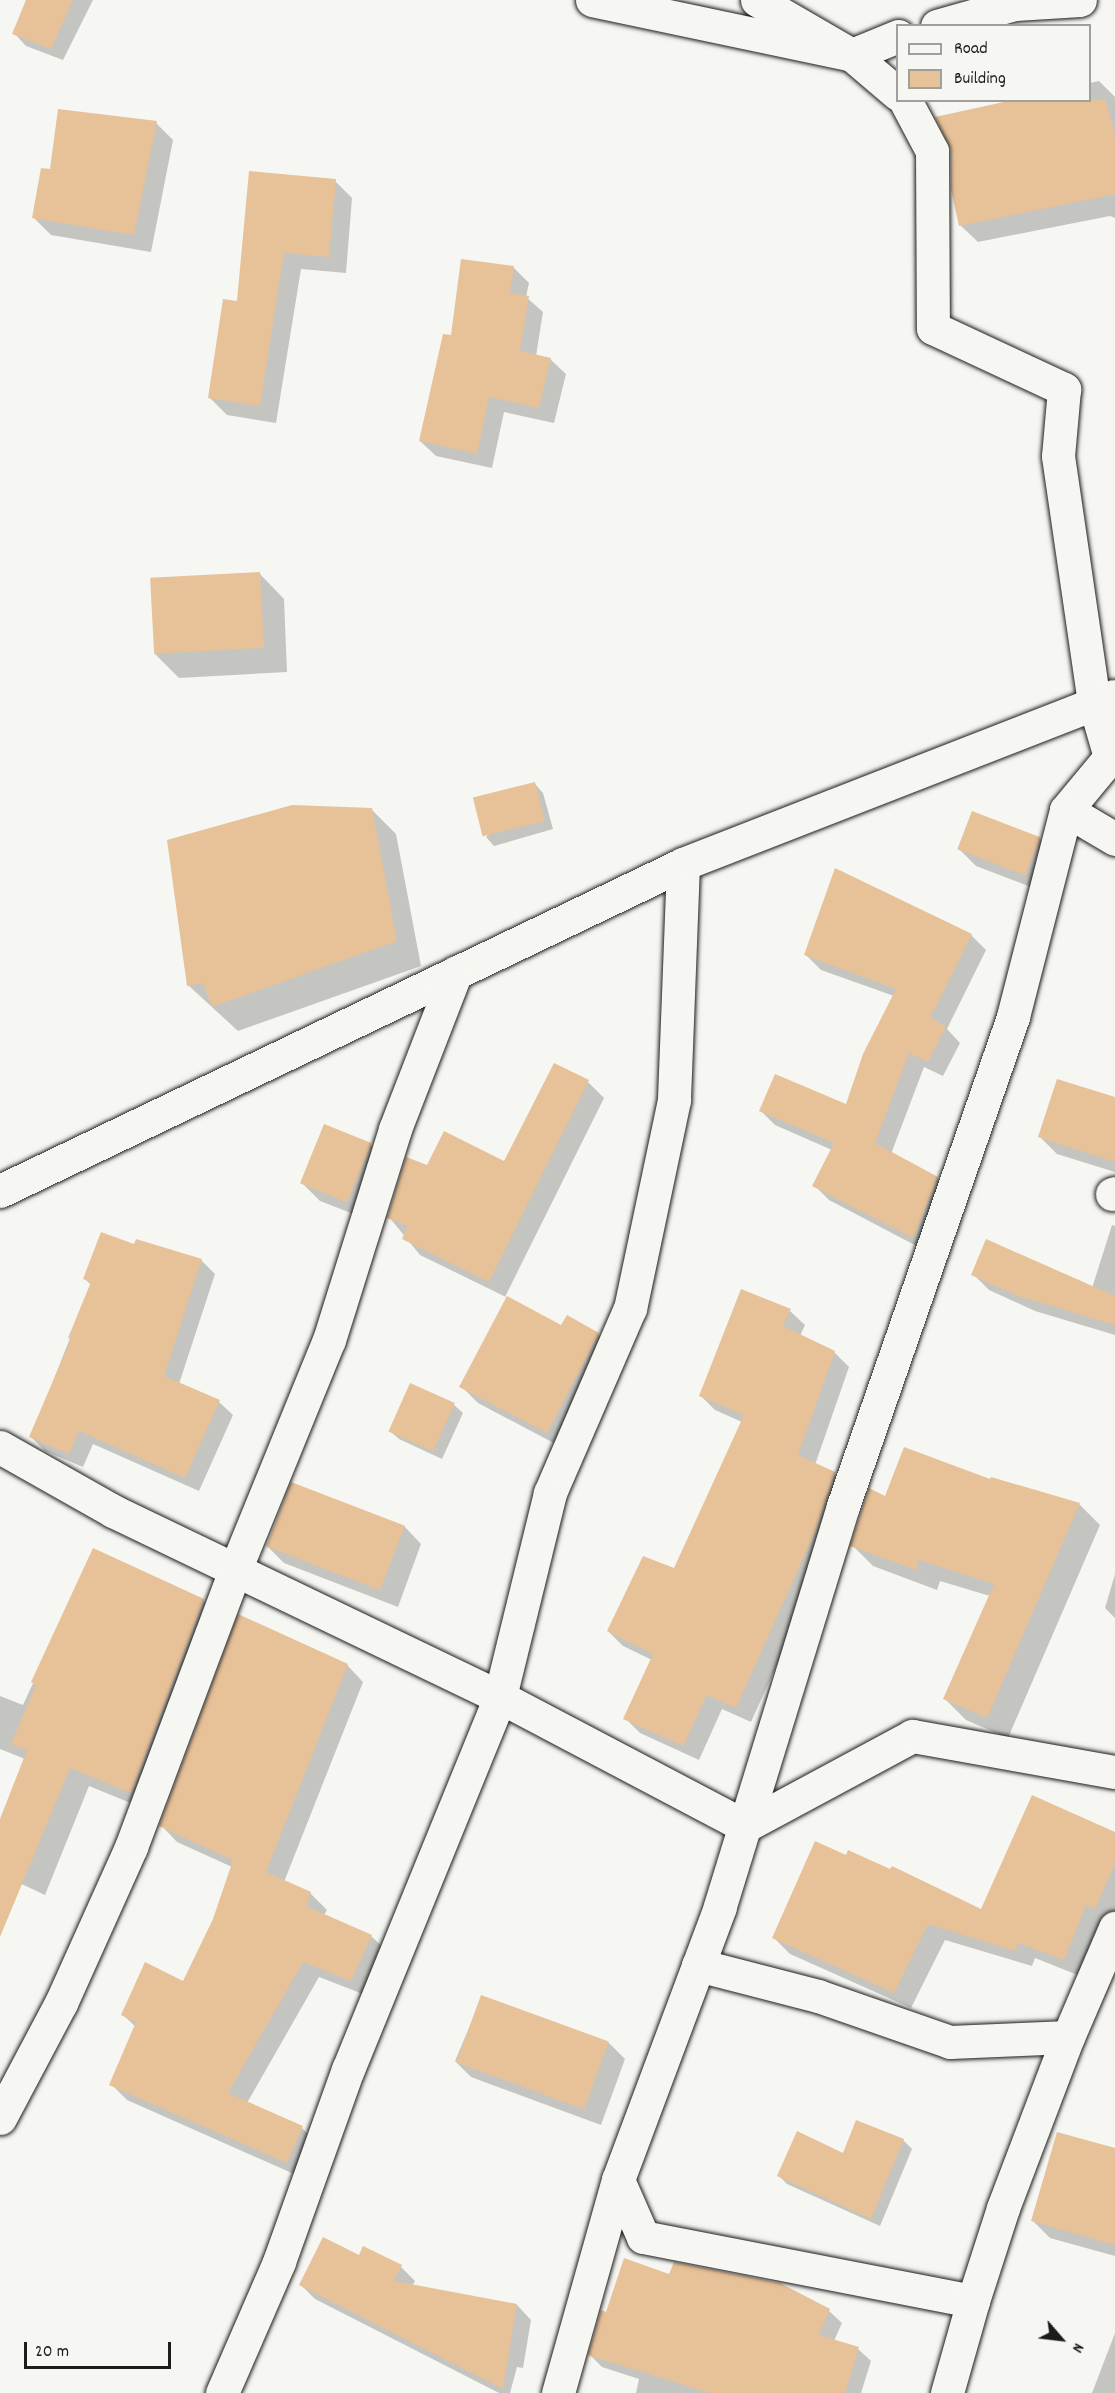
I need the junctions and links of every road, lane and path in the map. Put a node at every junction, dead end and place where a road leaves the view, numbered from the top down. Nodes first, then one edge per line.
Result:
1 (592, 0) edge
2 (757, 0) edge
3 (1080, 0) edge
4 (944, 24) edge
5 (896, 36) edge
6 (852, 55) junction
7 (896, 93) edge
8 (906, 102) edge
9 (1104, 698) edge
10 (1066, 810) junction
11 (1115, 839) edge
12 (683, 864) junction
13 (456, 972) junction
14 (0, 1191) edge
15 (0, 1447) edge
16 (235, 1570) junction
17 (500, 1697) junction
18 (1115, 1772) edge
19 (745, 1826) junction
20 (1115, 1928) edge
21 (698, 1965) junction
22 (1068, 2037) junction
23 (0, 2118) edge
24 (618, 2180) junction
25 (973, 2301) junction
26 (222, 2393) edge
27 (558, 2393) edge
28 (947, 2393) edge

1 - 6 street
2 - 6 street
3 - 4 street
5 - 6 street
6 - 7 street
8 - 9 street
9 - 10 street
9 - 12 street
10 - 11 street
10 - 19 street
12 - 13 street
12 - 17 street
13 - 14 street
13 - 16 street
15 - 16 street
16 - 17 street
16 - 23 street
17 - 19 street
17 - 26 street
18 - 19 street
19 - 21 street
20 - 22 street
21 - 22 street
21 - 24 street
22 - 25 street
24 - 25 street
24 - 27 street
25 - 28 street

